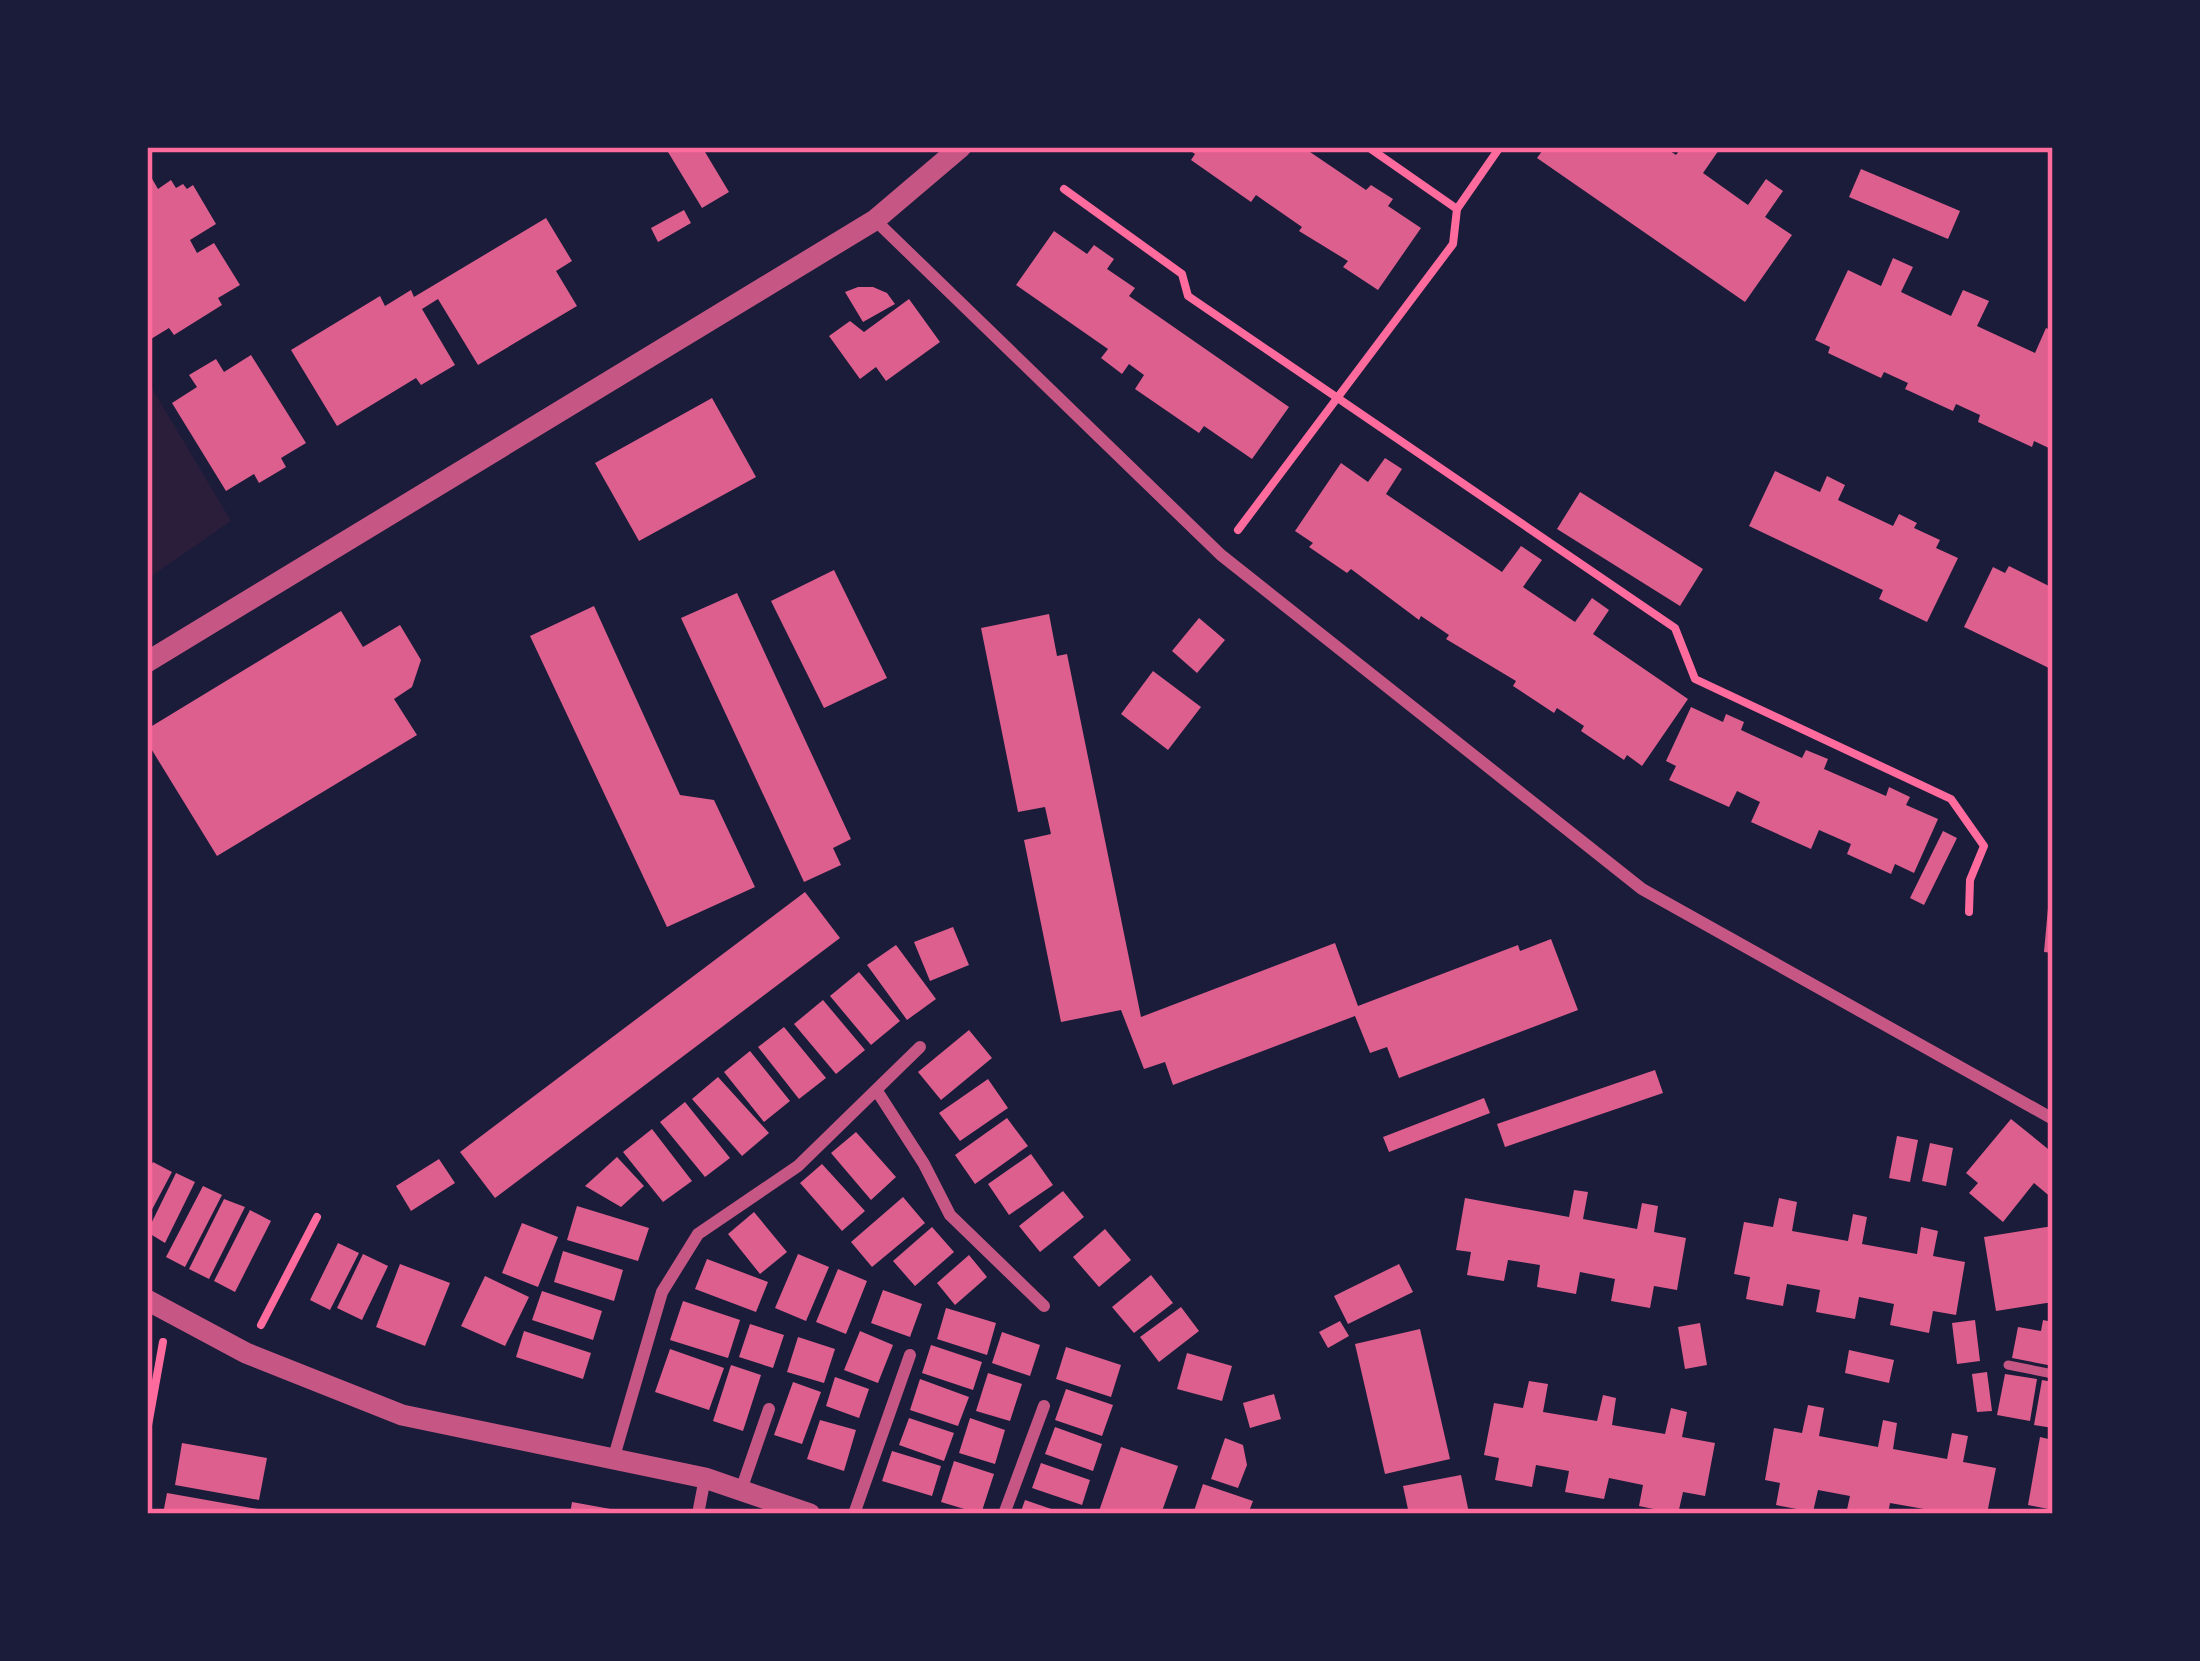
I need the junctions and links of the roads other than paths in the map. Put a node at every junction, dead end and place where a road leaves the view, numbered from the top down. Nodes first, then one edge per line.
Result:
1 (961, 147) edge
2 (875, 220) junction
3 (147, 662) edge
4 (920, 1047) dead end
5 (877, 1091) junction
6 (2053, 1119) edge
7 (147, 1300) edge
8 (1044, 1306) dead end
9 (910, 1355) dead end
10 (2008, 1365) dead end
11 (2053, 1374) edge
12 (1044, 1406) dead end
13 (769, 1408) dead end
14 (614, 1460) junction
15 (705, 1478) junction
16 (740, 1490) junction
17 (698, 1514) edge
18 (810, 1514) edge
19 (854, 1514) edge
20 (1004, 1514) edge

1 - 2 street
2 - 3 street
2 - 6 street
4 - 5 street
5 - 8 street
5 - 14 street
7 - 14 street
9 - 19 street
10 - 11 lane
12 - 20 street
13 - 16 street
14 - 15 street
15 - 16 street
15 - 17 street
16 - 18 street

